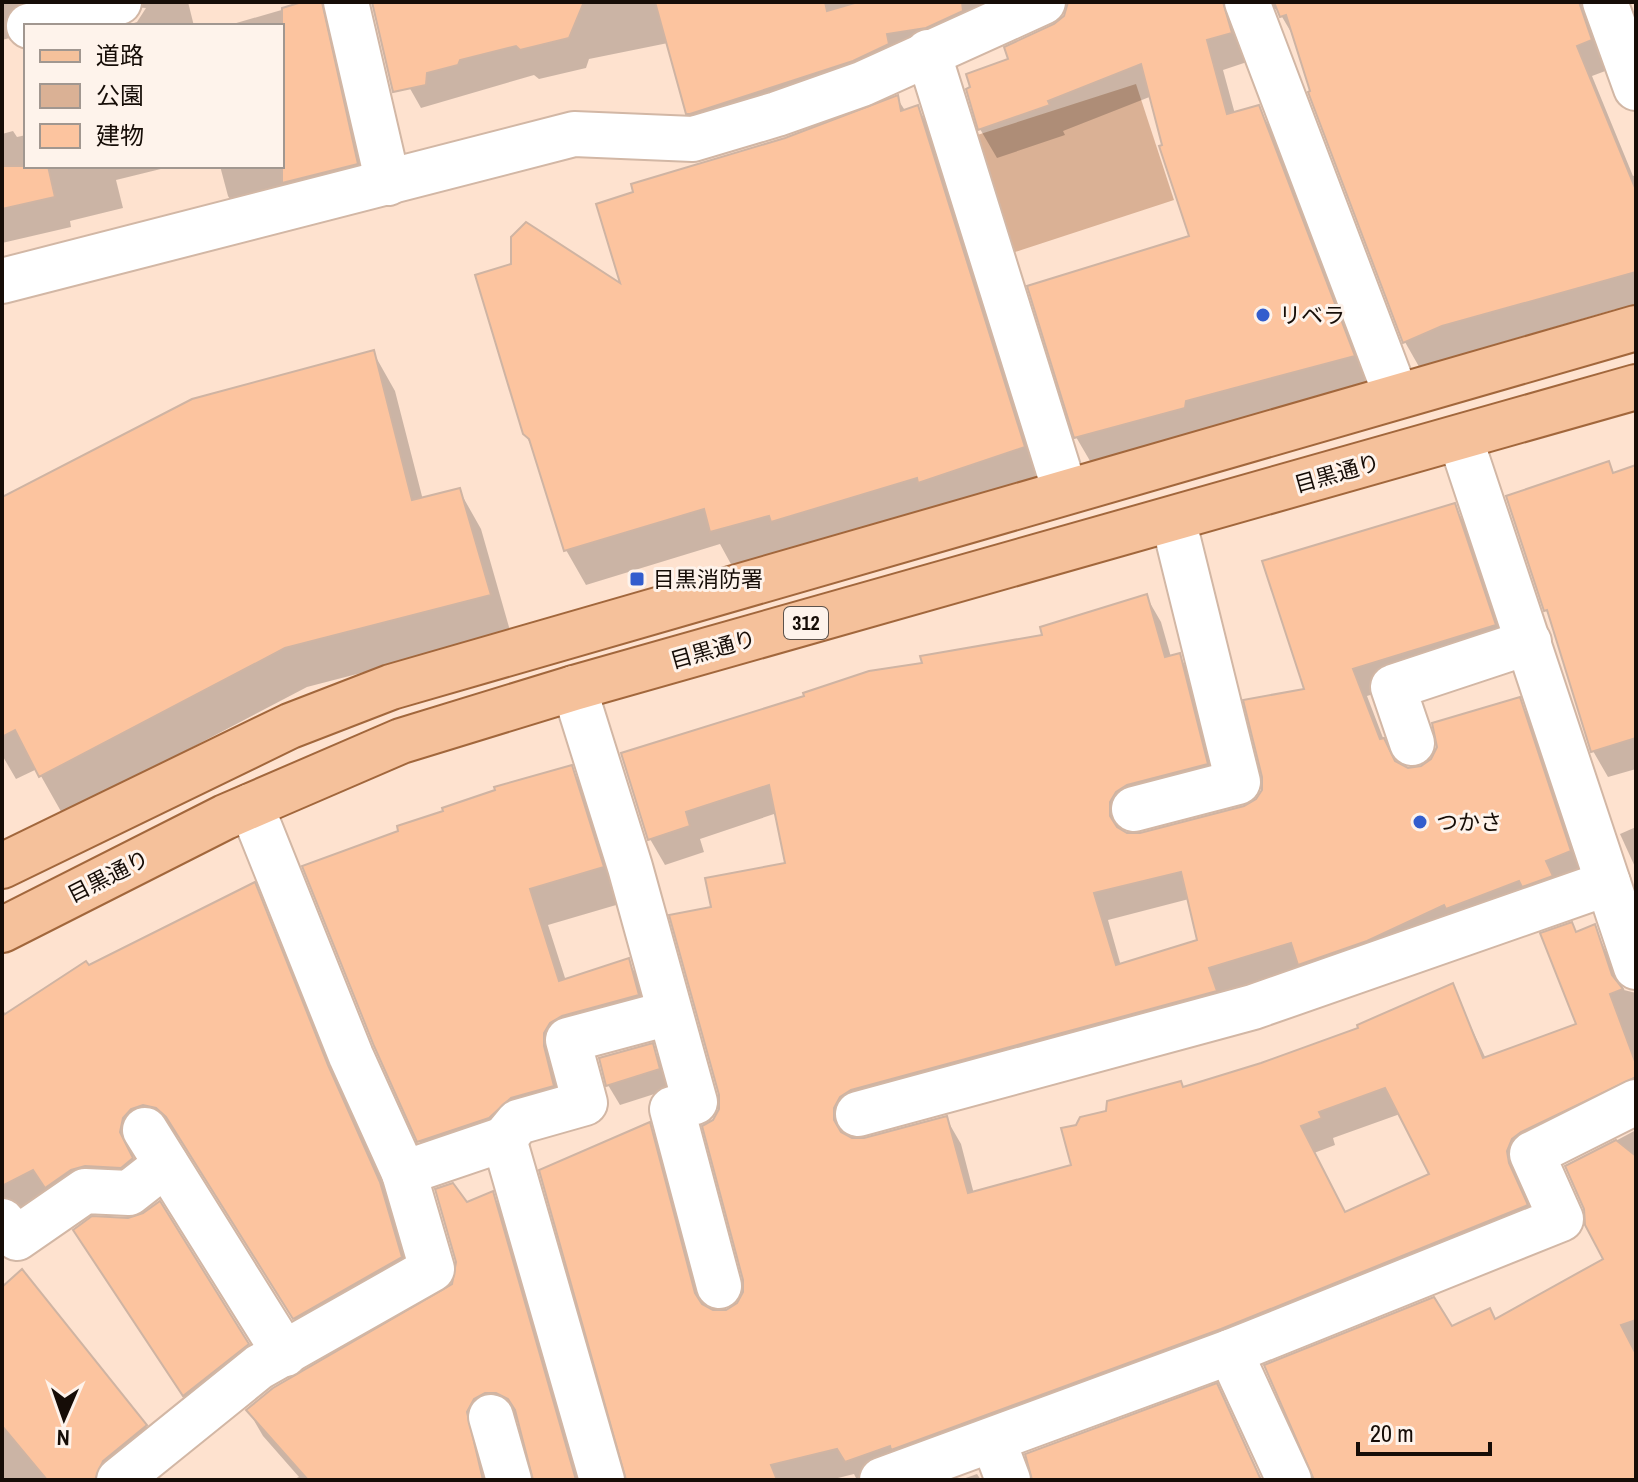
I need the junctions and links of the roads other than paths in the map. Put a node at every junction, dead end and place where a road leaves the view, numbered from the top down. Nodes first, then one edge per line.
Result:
1 (119, 2) edge
2 (346, 2) edge
3 (1043, 2) edge
4 (1247, 2) edge
5 (1605, 2) edge
6 (36, 24) edge
7 (24, 27) edge
8 (2, 33) edge
9 (928, 52) junction
10 (1636, 88) edge
11 (388, 183) junction
12 (2, 281) edge
13 (1636, 328) edge
14 (1636, 387) edge
15 (1396, 395) junction
16 (1460, 438) junction
17 (1065, 491) junction
18 (1173, 519) junction
19 (1529, 642) junction
20 (574, 688) junction
21 (1412, 743) dead end
22 (251, 806) junction
23 (1134, 809) dead end
24 (2, 866) edge
25 (1608, 883) junction
26 (2, 930) edge
27 (1636, 967) edge
28 (669, 1013) junction
29 (1636, 1102) edge
30 (858, 1114) dead end
31 (504, 1139) junction
32 (404, 1173) junction
33 (2, 1221) edge
34 (719, 1286) dead end
35 (1230, 1352) junction
36 (285, 1354) junction
37 (491, 1417) dead end
38 (1001, 1460) edge
39 (119, 1480) edge
40 (509, 1480) edge
41 (602, 1480) edge
42 (882, 1480) edge
43 (1289, 1480) edge

1 - 6 street
2 - 11 street
3 - 9 street
4 - 15 street
5 - 10 street
7 - 8 street
9 - 11 street
9 - 17 street
11 - 12 street
13 - 15 main road
14 - 16 main road, 目黒通り / 312
15 - 17 main road
16 - 18 main road, 目黒通り / 312
16 - 19 street
17 - 24 main road
18 - 20 main road, 目黒通り / 312
18 - 23 street
19 - 21 street
19 - 25 street
20 - 22 main road, 目黒通り / 312
20 - 28 street
22 - 26 main road, 目黒通り / 312
22 - 32 street
25 - 27 street
25 - 30 street
28 - 31 street
28 - 34 street
29 - 35 street
31 - 32 street
31 - 41 street
32 - 36 street
33 - 36 street
35 - 38 street
35 - 43 street
36 - 39 street
37 - 40 street
38 - 42 street

